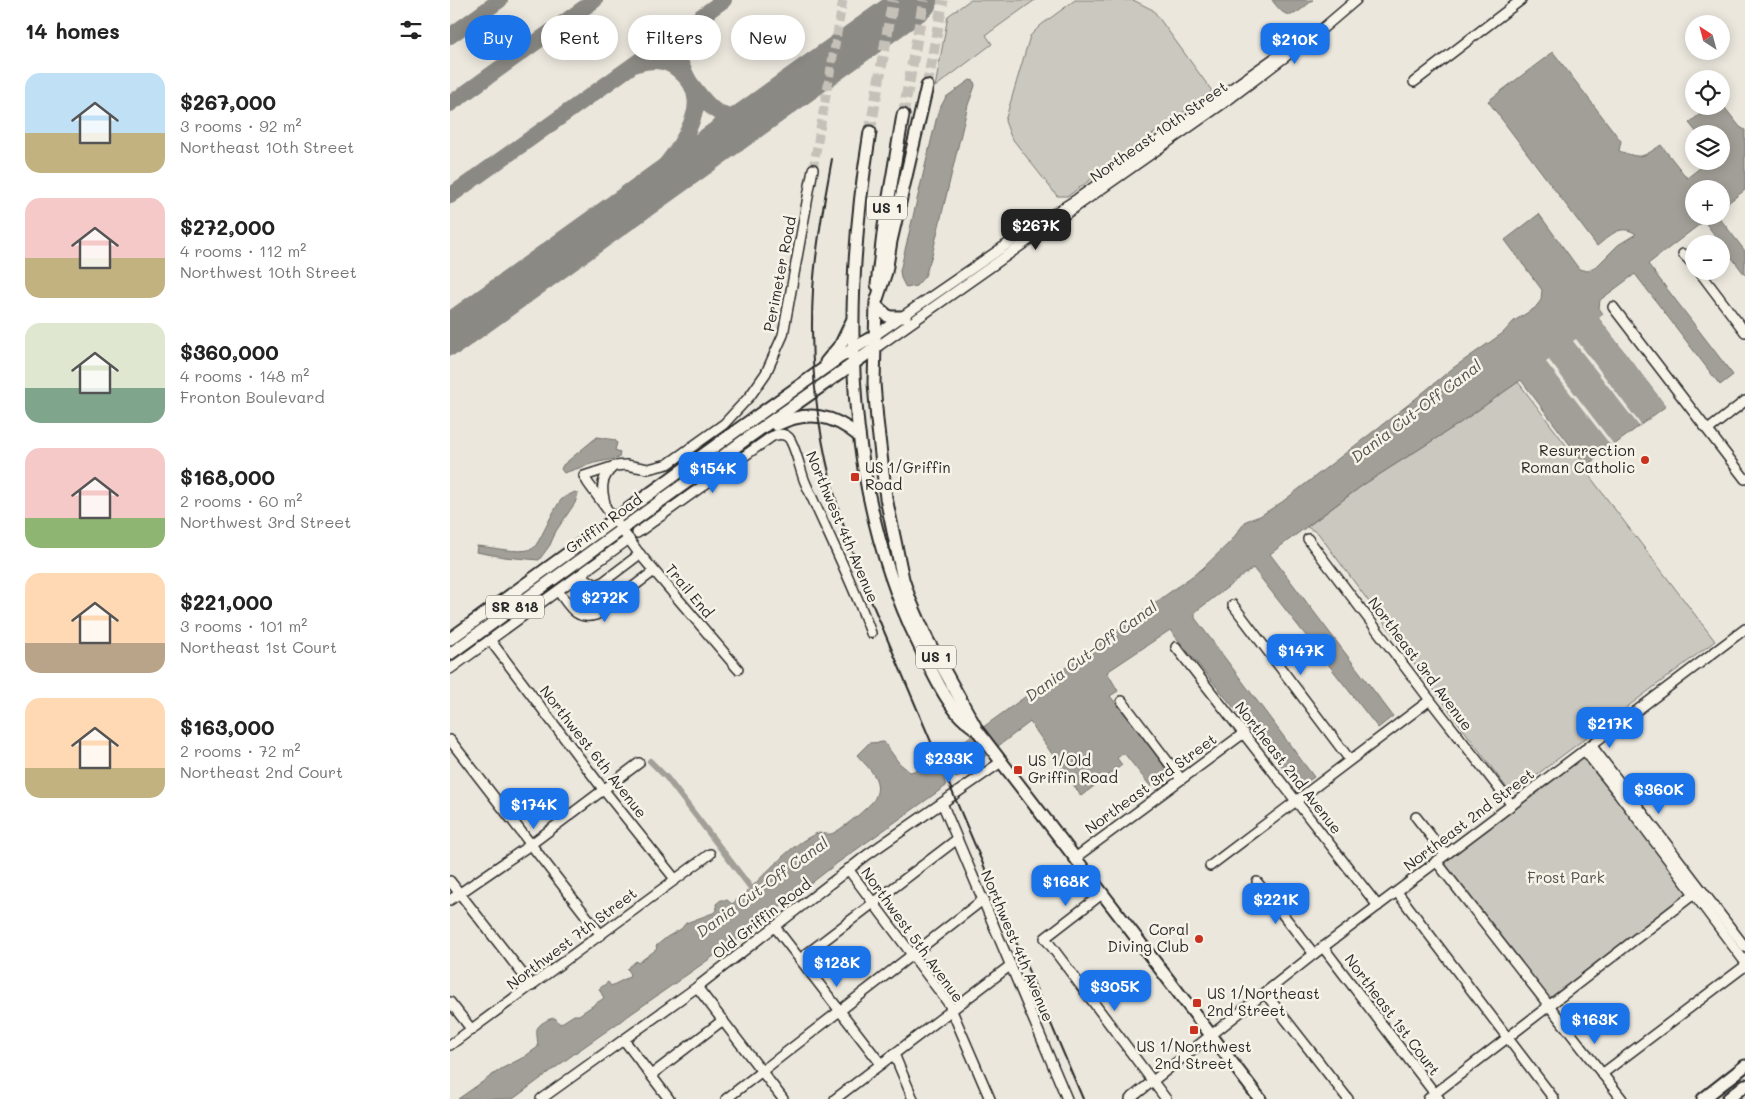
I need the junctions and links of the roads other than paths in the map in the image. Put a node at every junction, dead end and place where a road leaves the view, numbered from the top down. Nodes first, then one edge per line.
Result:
1 (1356, 0) edge
2 (1521, 0) edge
3 (1414, 82) dead end
4 (927, 86) tunnel mouth
5 (1224, 95) junction
6 (1216, 108) junction
7 (903, 116) tunnel mouth
8 (870, 132) tunnel mouth
9 (813, 169) tunnel mouth
10 (1105, 183) junction
11 (1705, 280) edge
12 (876, 304) junction
13 (1613, 307) dead end
14 (905, 316) junction
15 (853, 319) junction
16 (1745, 332) edge
17 (874, 336) junction
18 (854, 349) junction
19 (874, 350) junction
20 (854, 363) junction
21 (817, 374) junction
22 (1745, 401) edge
23 (1708, 430) junction
24 (859, 436) junction
25 (750, 437) junction
26 (615, 466) junction
27 (1745, 478) edge
28 (606, 508) junction
29 (614, 519) junction
30 (622, 530) junction
31 (637, 533) dead end
32 (629, 539) junction
33 (1308, 539) dead end
34 (640, 554) junction
35 (654, 571) junction
36 (580, 575) junction
37 (903, 579) junction
38 (891, 580) junction
39 (558, 591) junction
40 (1233, 605) dead end
41 (1745, 629) edge
42 (870, 633) dead end
43 (450, 639) edge
44 (490, 640) junction
45 (1176, 647) dead end
46 (450, 654) edge
47 (450, 669) edge
48 (738, 669) dead end
49 (1430, 700) junction
50 (1122, 701) dead end
51 (977, 730) junction
52 (1244, 733) junction
53 (450, 740) edge
54 (1588, 748) junction
55 (998, 758) junction
56 (1350, 760) junction
57 (640, 763) dead end
58 (1181, 779) junction
59 (603, 789) junction
60 (1297, 800) junction
61 (942, 803) junction
62 (1512, 805) junction
63 (1416, 818) dead end
64 (956, 840) junction
65 (530, 844) junction
66 (710, 854) dead end
67 (1445, 854) junction
68 (1075, 858) junction
69 (1436, 861) junction
70 (1210, 866) dead end
71 (848, 870) junction
72 (675, 879) junction
73 (450, 881) edge
74 (1257, 882) dead end
75 (1397, 892) junction
76 (460, 893) junction
77 (1102, 894) junction
78 (1694, 894) junction
79 (984, 899) junction
80 (450, 900) edge
81 (872, 902) junction
82 (1378, 906) junction
83 (775, 927) junction
84 (601, 935) junction
85 (1323, 947) junction
86 (1745, 947) edge
87 (1314, 954) junction
88 (912, 955) junction
89 (800, 959) junction
90 (1745, 962) edge
91 (1011, 965) junction
92 (1745, 966) edge
93 (532, 986) junction
94 (697, 987) junction
95 (1266, 993) junction
96 (450, 1002) edge
97 (1548, 1006) junction
98 (951, 1009) junction
99 (840, 1012) junction
100 (723, 1020) junction
101 (472, 1030) junction
102 (1211, 1036) junction
103 (1507, 1038) junction
104 (624, 1040) junction
105 (450, 1045) edge
106 (894, 1054) junction
107 (881, 1064) junction
108 (1745, 1066) edge
109 (762, 1071) junction
110 (1602, 1074) junction
111 (651, 1075) junction
112 (1153, 1082) junction
113 (1745, 1085) edge
114 (1434, 1097) edge
115 (1733, 1097) edge
116 (837, 1098) edge
117 (541, 1099) edge
118 (670, 1099) edge
119 (726, 1099) edge
120 (783, 1099) edge
121 (913, 1099) edge
122 (990, 1099) edge
123 (1067, 1099) edge
124 (1130, 1099) edge
125 (1166, 1099) edge
126 (1260, 1099) edge
127 (1348, 1099) edge
128 (1554, 1099) edge
129 (1622, 1099) edge
130 (1703, 1099) edge

1 - 5 street, Northeast 10th Street
1 - 6 street, Northeast 10th Street
2 - 3 street
4 - 12 main road
5 - 6 street
5 - 10 street, Northeast 10th Street
6 - 10 street, Northeast 10th Street
7 - 12 main road, US 1
8 - 15 main road, US 1
9 - 26 street, Perimeter Road
10 - 14 street, Northeast 10th Street
10 - 19 street, Northeast 10th Street
11 - 16 street
12 - 14 main road
12 - 17 main road, US 1
13 - 23 street
14 - 17 street, Northeast 10th Street
15 - 18 main road, US 1
15 - 21 main road
17 - 18 main road, Griffin Road / SR 818
17 - 19 main road, US 1
18 - 20 main road, US 1
18 - 21 main road, Griffin Road / SR 818
19 - 20 main road, Griffin Road / SR 818
19 - 37 main road, US 1
20 - 24 main road, US 1
20 - 25 main road, Griffin Road / SR 818
21 - 29 main road, Griffin Road / SR 818
22 - 23 street
23 - 27 street
24 - 25 main road
24 - 38 main road, US 1
25 - 30 main road, Griffin Road / SR 818
26 - 28 street, Perimeter Road
26 - 28 street, Perimeter Road
28 - 29 street, Perimeter Road
29 - 30 street, Perimeter Road
29 - 43 main road, Griffin Road / SR 818
30 - 32 street, Trail End
30 - 46 main road, Griffin Road / SR 818
31 - 42 street, Northwest 4th Avenue
32 - 34 street, Trail End
32 - 36 street
33 - 49 street, Northeast 3rd Avenue
34 - 35 street, Trail End
34 - 36 street
35 - 39 street
35 - 48 street, Trail End
36 - 39 street
37 - 38 street
37 - 51 main road, US 1
38 - 51 main road, US 1
39 - 44 street
40 - 56 street
41 - 54 street, Northeast 2nd Street
44 - 47 street
44 - 59 street, Northwest 6th Avenue
45 - 52 street, Northeast 2nd Avenue
49 - 56 street
49 - 62 street, Northeast 3rd Avenue
50 - 58 street
51 - 55 main road, US 1
52 - 58 street, Northeast 3rd Street
52 - 60 street, Northeast 2nd Avenue
53 - 65 street
54 - 62 street, Northeast 2nd Street
54 - 78 street
54 - 86 street
55 - 61 street, Old Griffin Road
55 - 68 main road, US 1
56 - 60 street
57 - 59 street
58 - 68 street, Northeast 3rd Street
59 - 65 street
59 - 72 street, Northwest 6th Avenue
60 - 70 street
60 - 82 street, Northeast 2nd Avenue
61 - 64 street, Northwest 4th Avenue
61 - 71 street, Old Griffin Road
62 - 67 street, Northeast 2nd Street
63 - 67 street
64 - 79 street, Northwest 4th Avenue
64 - 81 street
65 - 76 street
65 - 84 street
66 - 72 street, Northwest 7th Street
67 - 69 street, Northeast 2nd Street
68 - 77 main road, US 1
69 - 75 street, Northeast 2nd Street
69 - 97 street
71 - 81 street, Northwest 5th Avenue
71 - 83 street, Old Griffin Road
72 - 84 street, Northwest 7th Street
73 - 76 street
74 - 87 street
75 - 82 street, Northeast 2nd Street
75 - 103 street
76 - 80 street
76 - 93 street
77 - 102 main road, US 1
77 - 112 street
78 - 90 street
78 - 97 street
79 - 88 street
79 - 91 street, Northwest 4th Avenue
81 - 88 street, Northwest 5th Avenue
81 - 89 street
82 - 85 street, Northeast 2nd Street
83 - 89 street
83 - 94 street, Old Griffin Road
84 - 93 street, Northwest 7th Street
85 - 87 street, Northeast 2nd Street
85 - 114 street, Northeast 1st Court
87 - 95 street, Northeast 2nd Street
88 - 98 street, Northwest 5th Avenue
88 - 99 street
89 - 99 street
91 - 98 street
91 - 123 street, Northwest 4th Avenue
92 - 110 street
93 - 101 street, Northwest 7th Street
94 - 100 street
94 - 104 street, Old Griffin Road
95 - 102 street, Northeast 2nd Street
95 - 127 street
96 - 101 street
97 - 103 street
97 - 110 street
98 - 106 street
98 - 122 street, Northwest 5th Avenue
99 - 107 street
99 - 109 street
100 - 109 street
100 - 111 street
101 - 105 street, Northwest 7th Street
102 - 112 street, Northeast 2nd Street
102 - 126 main road, US 1
103 - 114 street
103 - 128 street
104 - 111 street
104 - 117 street, Old Griffin Road
106 - 107 street
106 - 121 street
107 - 116 street
108 - 130 main road
109 - 119 street
109 - 120 street
110 - 129 street
111 - 118 street
112 - 124 street, Northeast 2nd Street
112 - 125 street
113 - 115 main road

